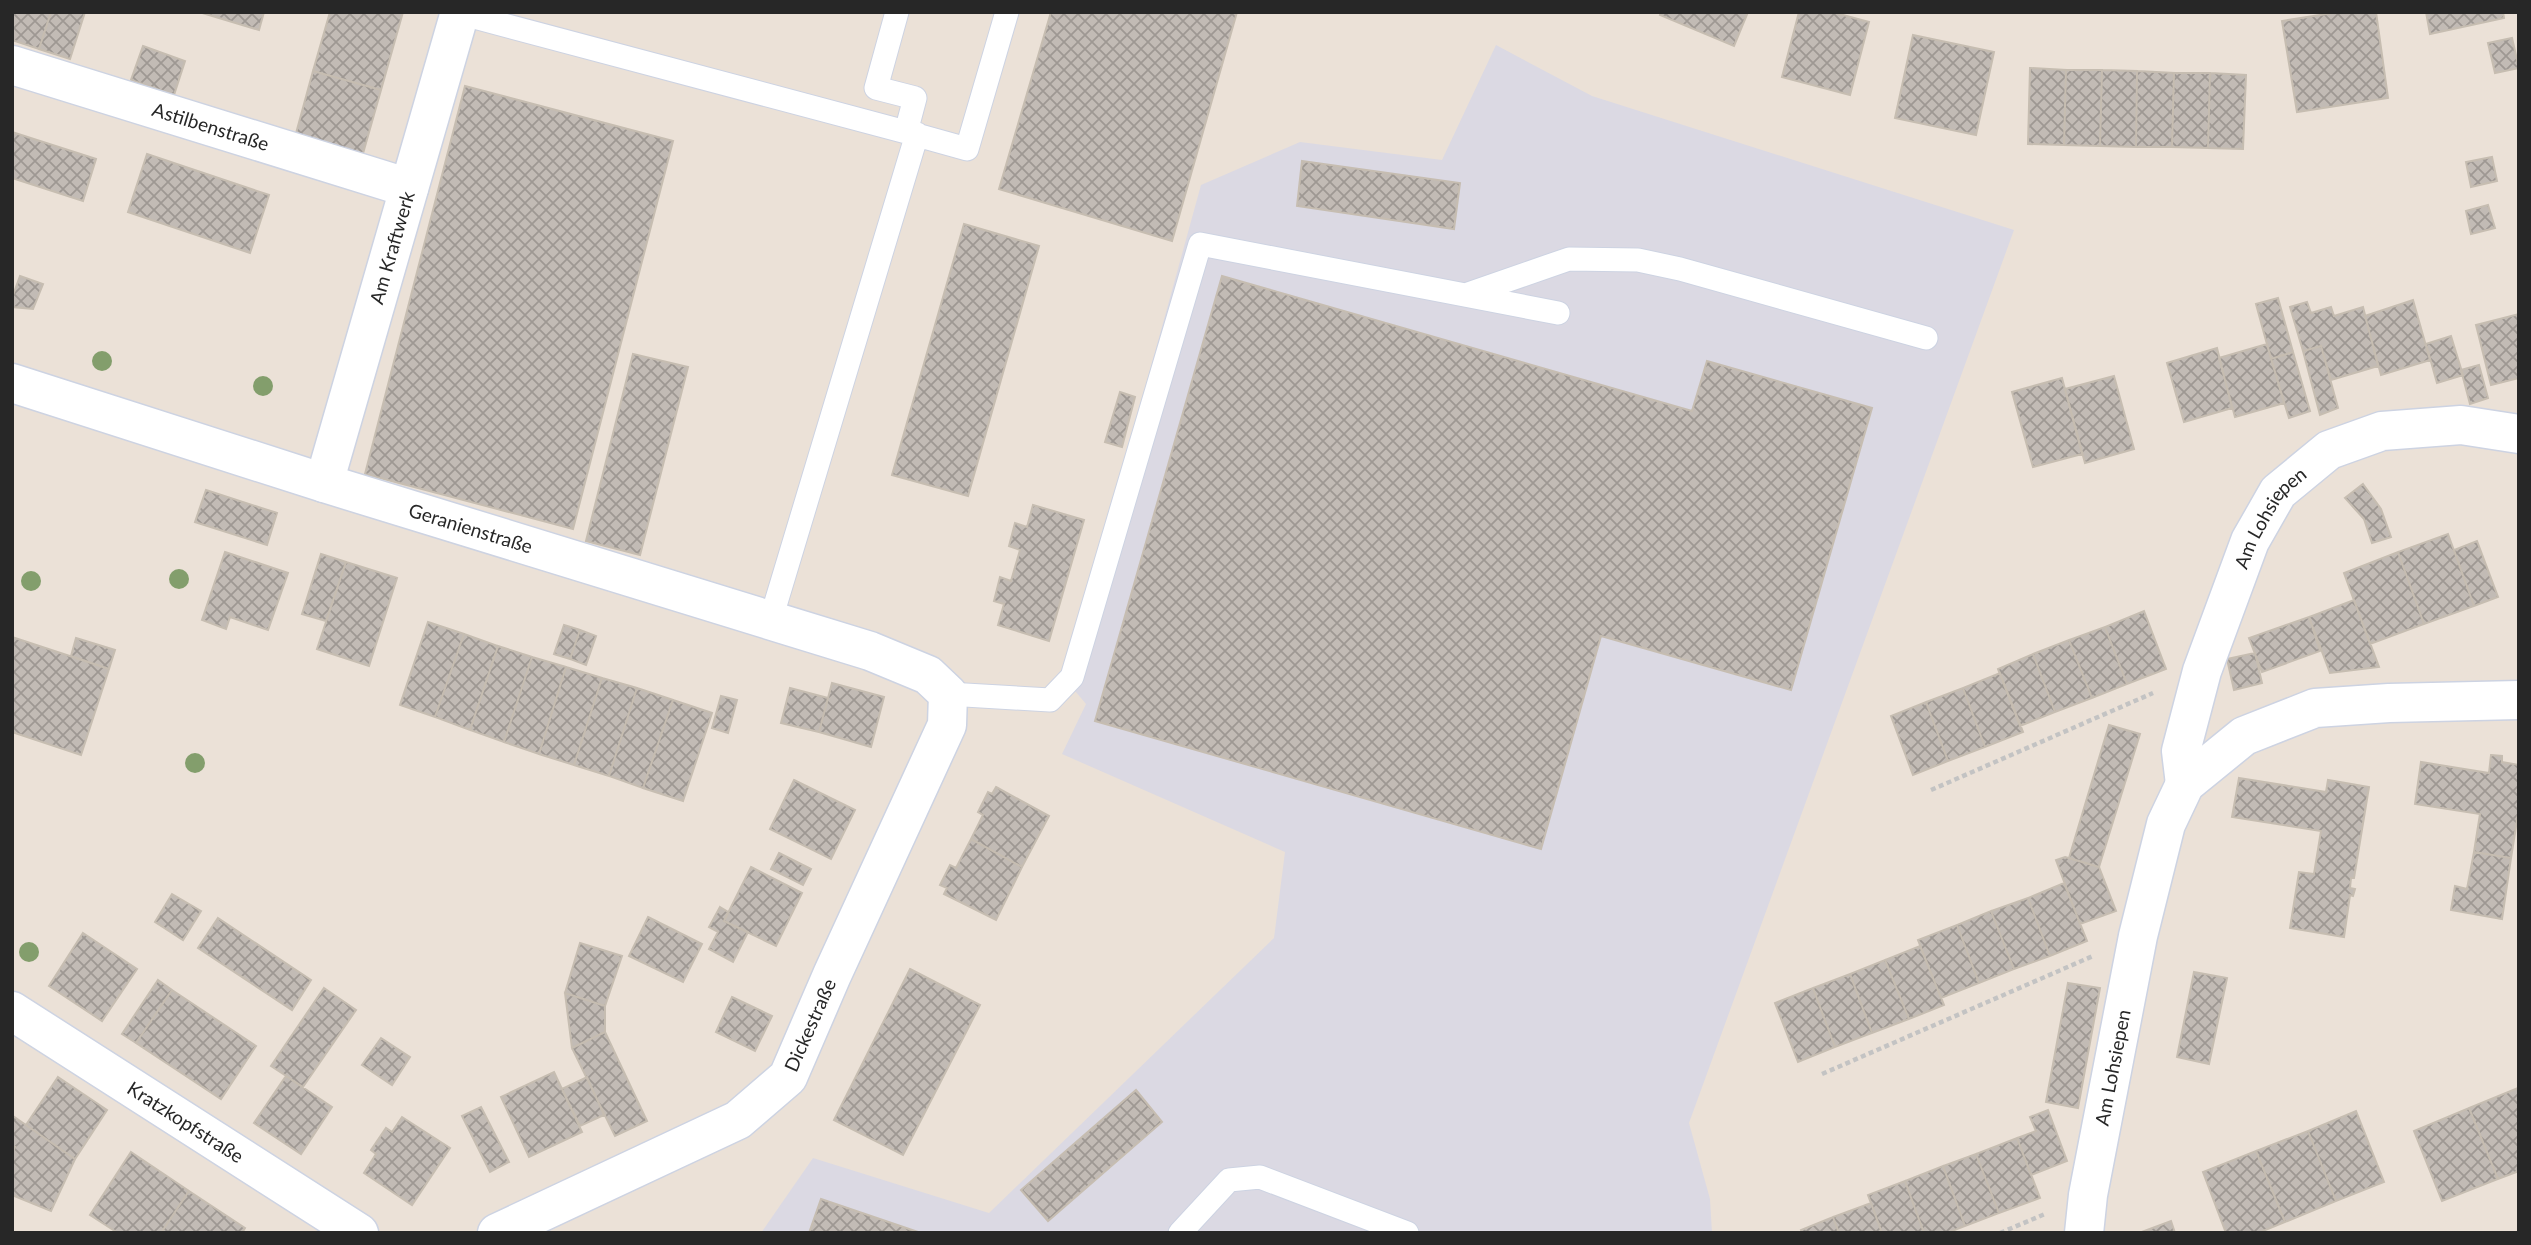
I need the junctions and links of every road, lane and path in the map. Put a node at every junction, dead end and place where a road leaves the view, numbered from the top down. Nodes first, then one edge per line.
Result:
1 (897, 12) edge
2 (1007, 12) edge
3 (460, 13) edge
4 (12, 65) edge
5 (911, 133) junction
6 (409, 188) junction
7 (1465, 295) junction
8 (1558, 313) dead end
9 (1926, 338) dead end
10 (12, 383) edge
11 (2519, 434) edge
12 (324, 482) junction
13 (771, 619) junction
14 (2202, 671) junction
15 (938, 685) junction
16 (2519, 700) edge
17 (2185, 784) junction
18 (1931, 790) dead end
19 (2138, 936) junction
20 (12, 1011) edge
21 (1822, 1074) dead end
22 (359, 1233) edge
23 (497, 1233) edge
24 (1180, 1233) edge
25 (1407, 1233) edge
26 (2084, 1233) edge

1 - 5 lane
2 - 5 lane
3 - 5 lane
3 - 6 street, Am Kraftwerk
4 - 6 street, Astilbenstraße
5 - 13 lane
6 - 12 street, Am Kraftwerk
7 - 8 lane
7 - 9 lane
7 - 15 lane
10 - 12 street, Geranienstraße
11 - 14 street, Am Lohsiepen
12 - 13 street, Geranienstraße
13 - 15 street, Geranienstraße
14 - 17 street, Am Lohsiepen
14 - 18 path
15 - 23 street, Dickestraße
16 - 17 street, Am Lohsiepen
17 - 19 street, Am Lohsiepen
19 - 21 path
19 - 26 street, Am Lohsiepen
20 - 22 street, Kratzkopfstraße
24 - 25 lane

